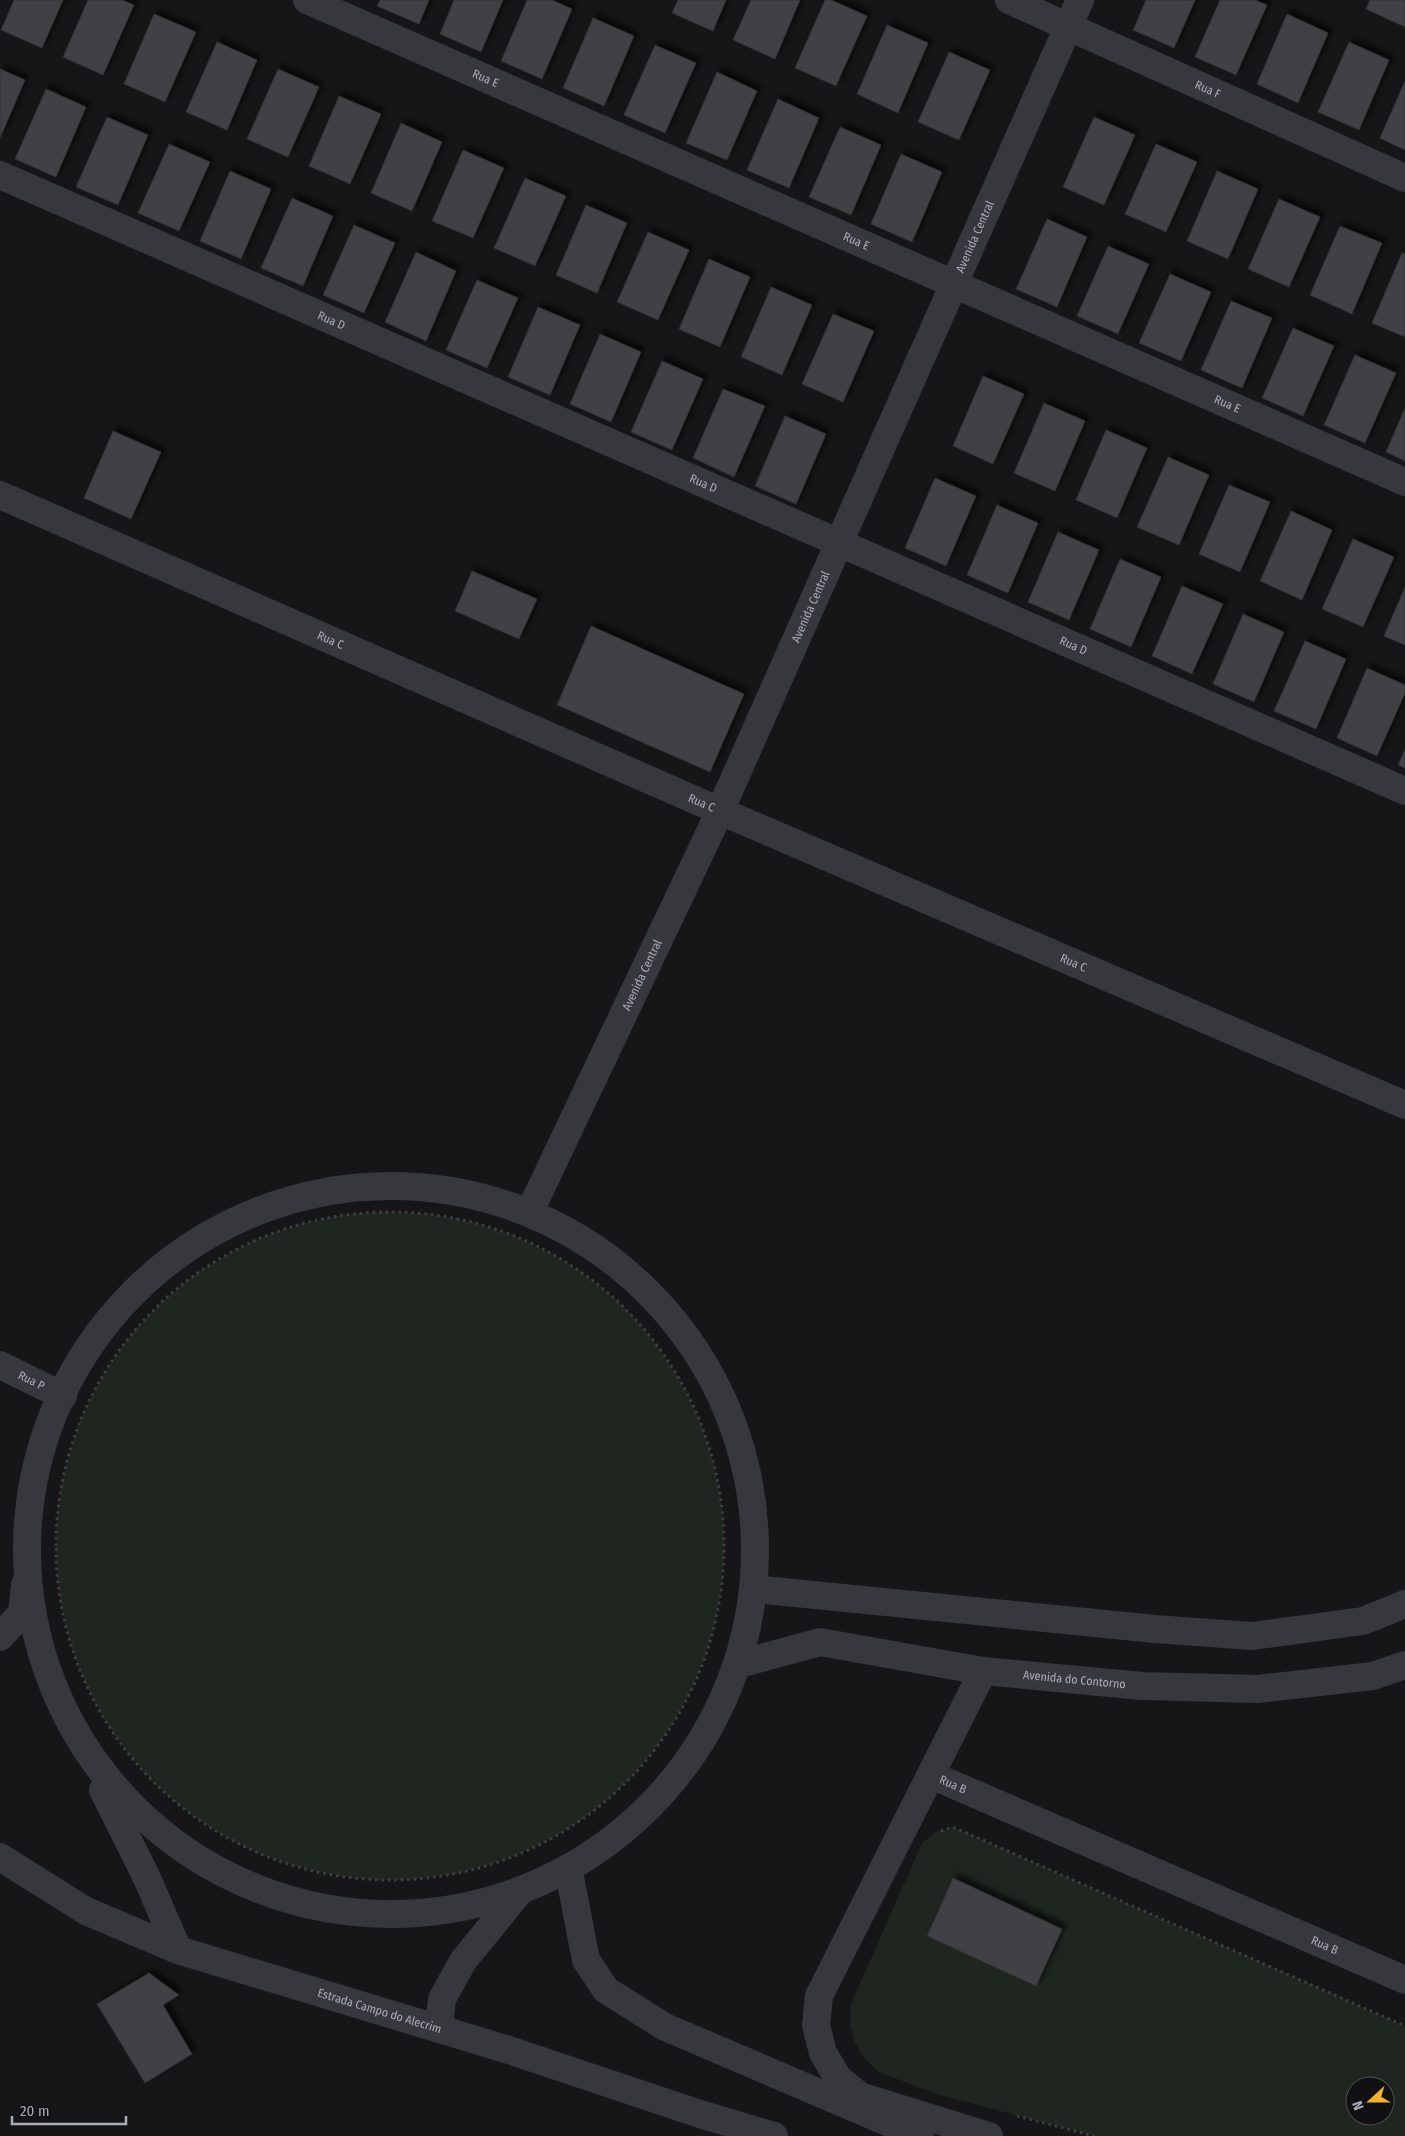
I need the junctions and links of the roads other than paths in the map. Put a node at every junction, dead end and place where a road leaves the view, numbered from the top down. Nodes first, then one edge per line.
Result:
1 (307, 0) edge
2 (1009, 0) edge
3 (1080, 0) edge
4 (1069, 26) junction
5 (0, 175) edge
6 (1405, 178) edge
7 (954, 283) junction
8 (1405, 482) edge
9 (0, 495) edge
10 (839, 542) junction
11 (1405, 790) edge
12 (720, 811) junction
13 (1405, 1105) edge
14 (531, 1209) junction
15 (0, 1365) edge
16 (63, 1396) junction
17 (25, 1581) junction
18 (756, 1589) junction
19 (1405, 1604) edge
20 (0, 1637) edge
21 (746, 1662) junction
22 (1405, 1665) edge
23 (983, 1671) junction
24 (58, 1702) junction
25 (931, 1775) junction
26 (0, 1857) edge
27 (568, 1872) junction
28 (523, 1888) junction
29 (178, 1950) junction
30 (1405, 1980) edge
31 (439, 2028) junction
32 (774, 2136) edge
33 (920, 2136) edge
34 (989, 2136) edge

1 - 7 street, Rua E
2 - 4 street, Rua F
3 - 4 street, Avenida Central
4 - 6 street, Rua F
4 - 7 street, Avenida Central
5 - 10 street, Rua D
7 - 8 street, Rua E
7 - 10 street, Avenida Central
9 - 12 street, Rua C
10 - 11 street, Rua D
10 - 12 street, Avenida Central
12 - 13 street, Rua C
12 - 14 street, Avenida Central
14 - 16 street
14 - 18 street
15 - 16 street, Rua P
16 - 17 street
17 - 20 street
17 - 24 street
18 - 19 street
18 - 21 street
21 - 23 street, Avenida do Contorno
21 - 27 street
22 - 23 street, Avenida do Contorno
23 - 25 street
24 - 28 street
24 - 29 street
25 - 30 street, Rua B
25 - 34 street, Rua B
26 - 29 street, Estrada Campo do Alecrim
27 - 28 street
27 - 33 street
28 - 31 street
29 - 31 street, Estrada Campo do Alecrim
31 - 32 street, Estrada Campo do Alecrim

